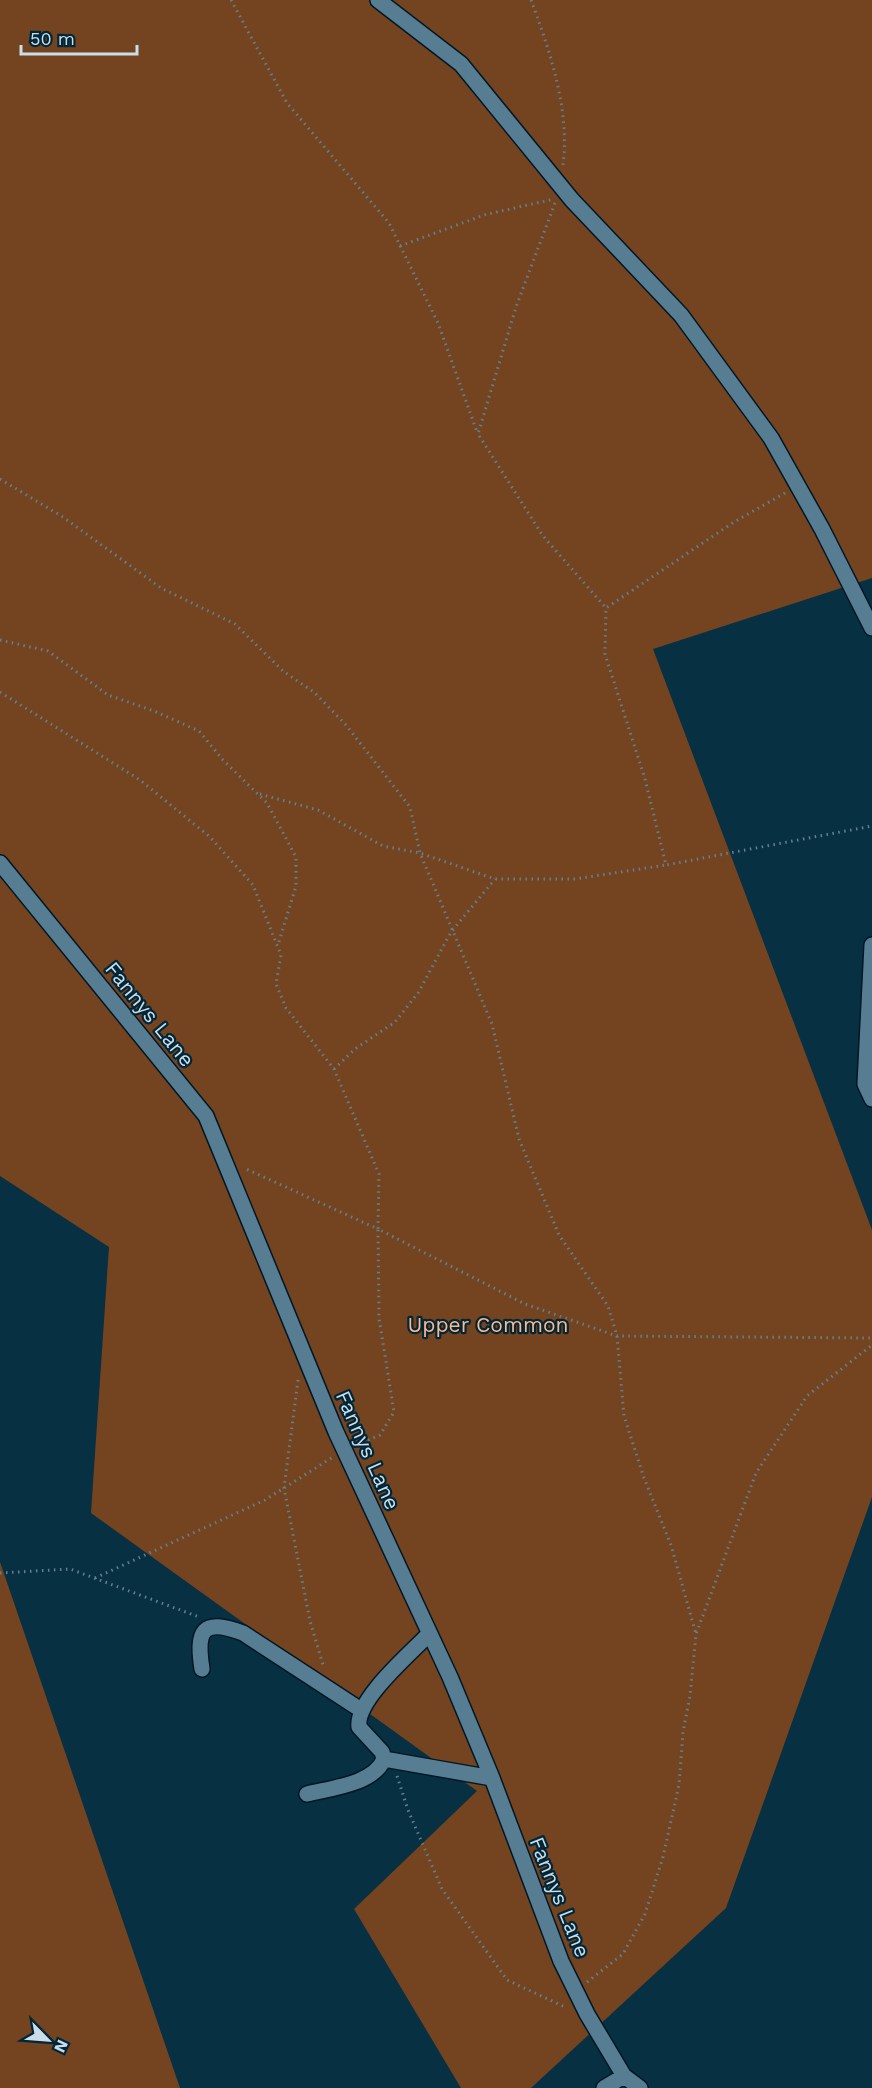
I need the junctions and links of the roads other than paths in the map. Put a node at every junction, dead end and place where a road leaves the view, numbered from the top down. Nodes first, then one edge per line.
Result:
1 (378, 0) edge
2 (872, 628) edge
3 (0, 863) edge
4 (872, 945) edge
5 (871, 995) edge
6 (872, 1099) edge
7 (429, 1634) junction
8 (202, 1669) dead end
9 (361, 1710) junction
10 (388, 1759) junction
11 (492, 1778) junction
12 (307, 1794) dead end
13 (624, 2076) junction
14 (604, 2088) edge
15 (640, 2088) edge

1 - 2 street
3 - 7 street, Fannys Lane
4 - 5 street
5 - 6 street
7 - 9 street
7 - 11 street, Fannys Lane
8 - 9 street
9 - 10 street
10 - 11 street
10 - 12 street
11 - 13 street, Fannys Lane
13 - 14 street
13 - 15 street, Fannys Lane

